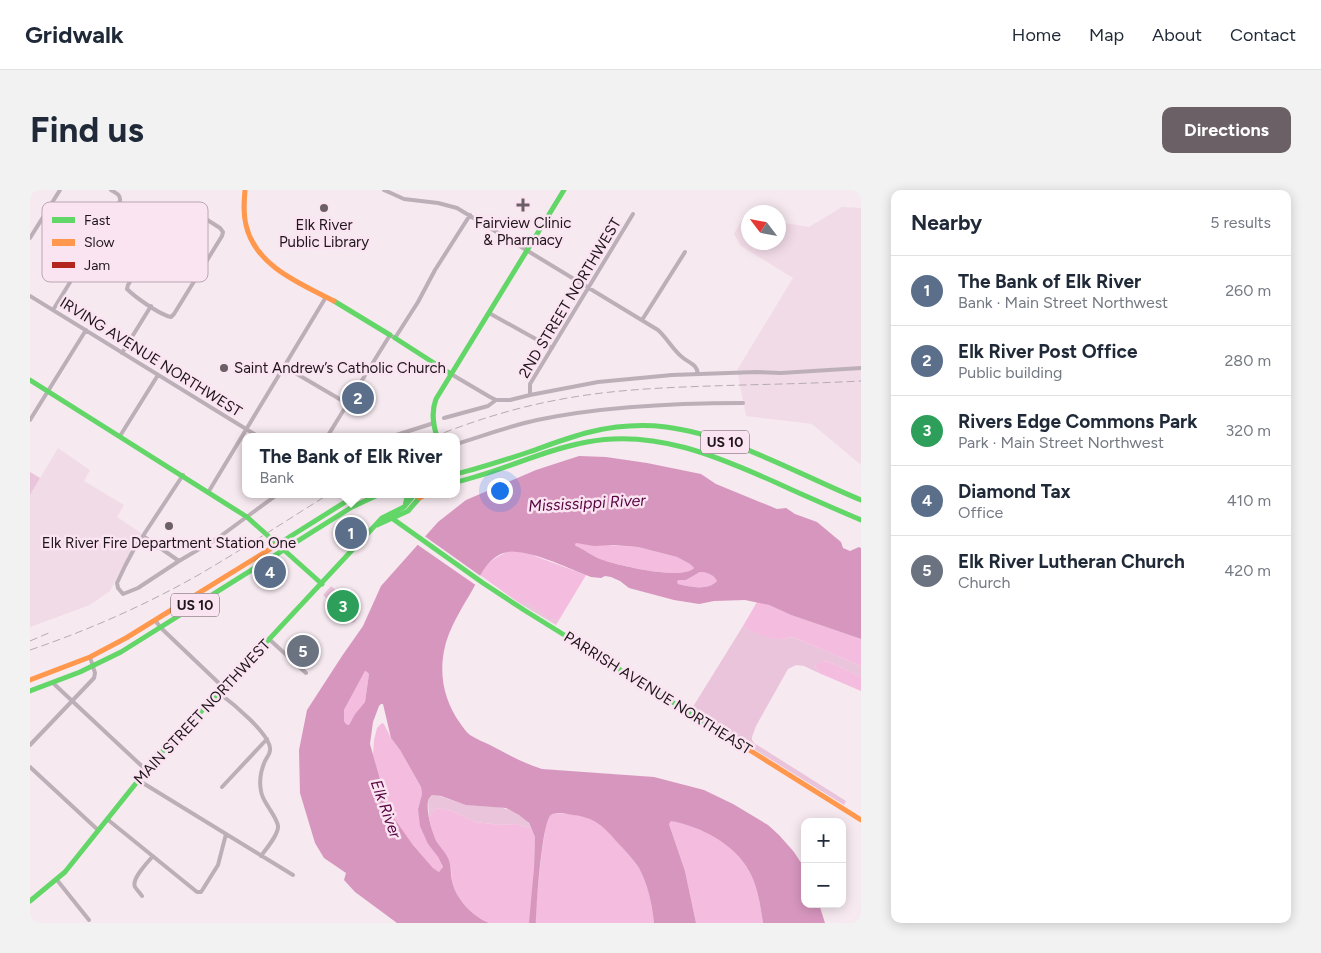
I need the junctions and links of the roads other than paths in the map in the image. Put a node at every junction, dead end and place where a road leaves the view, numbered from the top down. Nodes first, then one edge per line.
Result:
1 (60, 190) edge
2 (111, 190) edge
3 (245, 190) edge
4 (384, 190) edge
5 (564, 190) edge
6 (52, 202) edge
7 (119, 202) edge
8 (633, 214) dead end
9 (470, 215) junction
10 (42, 219) edge
11 (208, 220) edge
12 (30, 238) edge
13 (526, 251) junction
14 (685, 252) dead end
15 (208, 258) edge
16 (70, 282) edge
17 (130, 282) edge
18 (193, 282) edge
19 (589, 288) junction
20 (30, 296) edge
21 (326, 297) junction
22 (151, 306) junction
23 (53, 310) junction
24 (489, 312) junction
25 (642, 320) junction
26 (86, 330) junction
27 (392, 337) junction
28 (552, 348) junction
29 (122, 353) junction
30 (285, 367) junction
31 (861, 368) edge
32 (451, 374) junction
33 (698, 374) junction
34 (158, 375) junction
35 (30, 380) edge
36 (47, 391) junction
37 (530, 394) junction
38 (496, 400) junction
39 (742, 403) dead end
40 (348, 404) junction
41 (444, 418) dead end
42 (30, 420) edge
43 (434, 423) junction
44 (246, 429) junction
45 (244, 433) edge
46 (253, 433) edge
47 (330, 433) edge
48 (403, 433) edge
49 (436, 433) edge
50 (120, 436) junction
51 (242, 436) edge
52 (460, 443) edge
53 (460, 473) edge
54 (183, 475) junction
55 (460, 481) edge
56 (209, 491) junction
57 (272, 498) edge
58 (352, 498) edge
59 (371, 498) edge
60 (407, 498) edge
61 (416, 498) edge
62 (418, 498) edge
63 (861, 500) edge
64 (405, 506) junction
65 (404, 514) junction
66 (247, 516) junction
67 (391, 516) junction
68 (861, 520) edge
69 (402, 525) junction
70 (143, 536) junction
71 (277, 544) junction
72 (283, 550) junction
73 (179, 561) junction
74 (322, 584) junction
75 (155, 620) junction
76 (160, 627) junction
77 (269, 639) junction
78 (90, 657) junction
79 (93, 666) junction
80 (306, 673) dead end
81 (30, 680) edge
82 (53, 683) junction
83 (224, 688) junction
84 (30, 691) edge
85 (219, 693) junction
86 (73, 702) junction
87 (267, 739) junction
88 (30, 745) edge
89 (30, 767) edge
90 (146, 770) junction
91 (138, 780) junction
92 (222, 787) dead end
93 (107, 819) junction
94 (861, 820) edge
95 (98, 830) junction
96 (226, 834) junction
97 (153, 856) junction
98 (261, 856) junction
99 (293, 875) dead end
100 (57, 880) junction
101 (142, 896) dead end
102 (30, 902) edge
103 (89, 920) dead end

1 - 6 street
2 - 7 street
3 - 21 main road
4 - 9 street
5 - 13 main road
8 - 19 street, 2ND STREET NORTHWEST
9 - 13 street
9 - 27 street
10 - 12 street
11 - 15 street
13 - 19 street
13 - 24 main road
14 - 25 street
16 - 23 street
17 - 22 street
18 - 22 street
19 - 25 street
19 - 28 street, 2ND STREET NORTHWEST
20 - 23 street, IRVING AVENUE NORTHWEST
21 - 27 main road
21 - 30 street
22 - 29 street
23 - 26 street, IRVING AVENUE NORTHWEST
24 - 28 street
24 - 32 main road
25 - 33 street
26 - 29 street, IRVING AVENUE NORTHWEST
26 - 36 street
27 - 32 main road
27 - 40 street
28 - 37 street, 2ND STREET NORTHWEST
29 - 34 street, IRVING AVENUE NORTHWEST
30 - 40 street
30 - 44 street
31 - 33 street
32 - 38 street
32 - 43 main road
33 - 37 street
34 - 44 street, IRVING AVENUE NORTHWEST
34 - 50 street
35 - 36 main road
36 - 42 street
36 - 50 main road
37 - 38 street
38 - 41 street
39 - 52 street
40 - 47 street
43 - 48 street
43 - 49 main road
44 - 45 street
44 - 46 street, IRVING AVENUE NORTHWEST
50 - 54 main road
51 - 56 street
53 - 63 main road, US 10
54 - 56 main road
54 - 70 street
55 - 68 main road, US 10
56 - 66 main road
57 - 66 street
58 - 71 main road, US 10
59 - 72 main road, US 10
60 - 64 main road
61 - 64 main road, MAIN STREET NORTHWEST
62 - 65 main road, MAIN STREET NORTHWEST
64 - 67 main road, MAIN STREET NORTHWEST
65 - 67 main road, MAIN STREET NORTHWEST
65 - 69 main road
66 - 71 main road
66 - 73 street
67 - 69 main road, PARRISH AVENUE NORTHEAST
67 - 74 main road, MAIN STREET NORTHWEST
69 - 94 main road, PARRISH AVENUE NORTHEAST
70 - 73 street
70 - 73 street
71 - 72 main road
71 - 75 main road, US 10
72 - 74 main road
72 - 76 main road, US 10
74 - 77 main road, MAIN STREET NORTHWEST
75 - 76 street
75 - 78 main road, US 10
76 - 79 main road, US 10
76 - 83 street
77 - 80 street
77 - 83 main road, MAIN STREET NORTHWEST
78 - 79 street
78 - 81 main road, US 10
79 - 82 main road, US 10
79 - 86 street
82 - 84 main road, US 10
82 - 86 street
83 - 85 main road, MAIN STREET NORTHWEST
85 - 87 street
85 - 90 main road, MAIN STREET NORTHWEST
86 - 88 street
86 - 90 street
87 - 92 street
87 - 98 street
89 - 95 street
90 - 91 main road, MAIN STREET NORTHWEST
91 - 93 main road, MAIN STREET NORTHWEST
91 - 96 street
93 - 95 main road, MAIN STREET NORTHWEST
93 - 97 street
95 - 100 main road, MAIN STREET NORTHWEST
96 - 97 street
96 - 98 street
97 - 101 street
98 - 99 street
100 - 102 main road, MAIN STREET NORTHWEST
100 - 103 street

